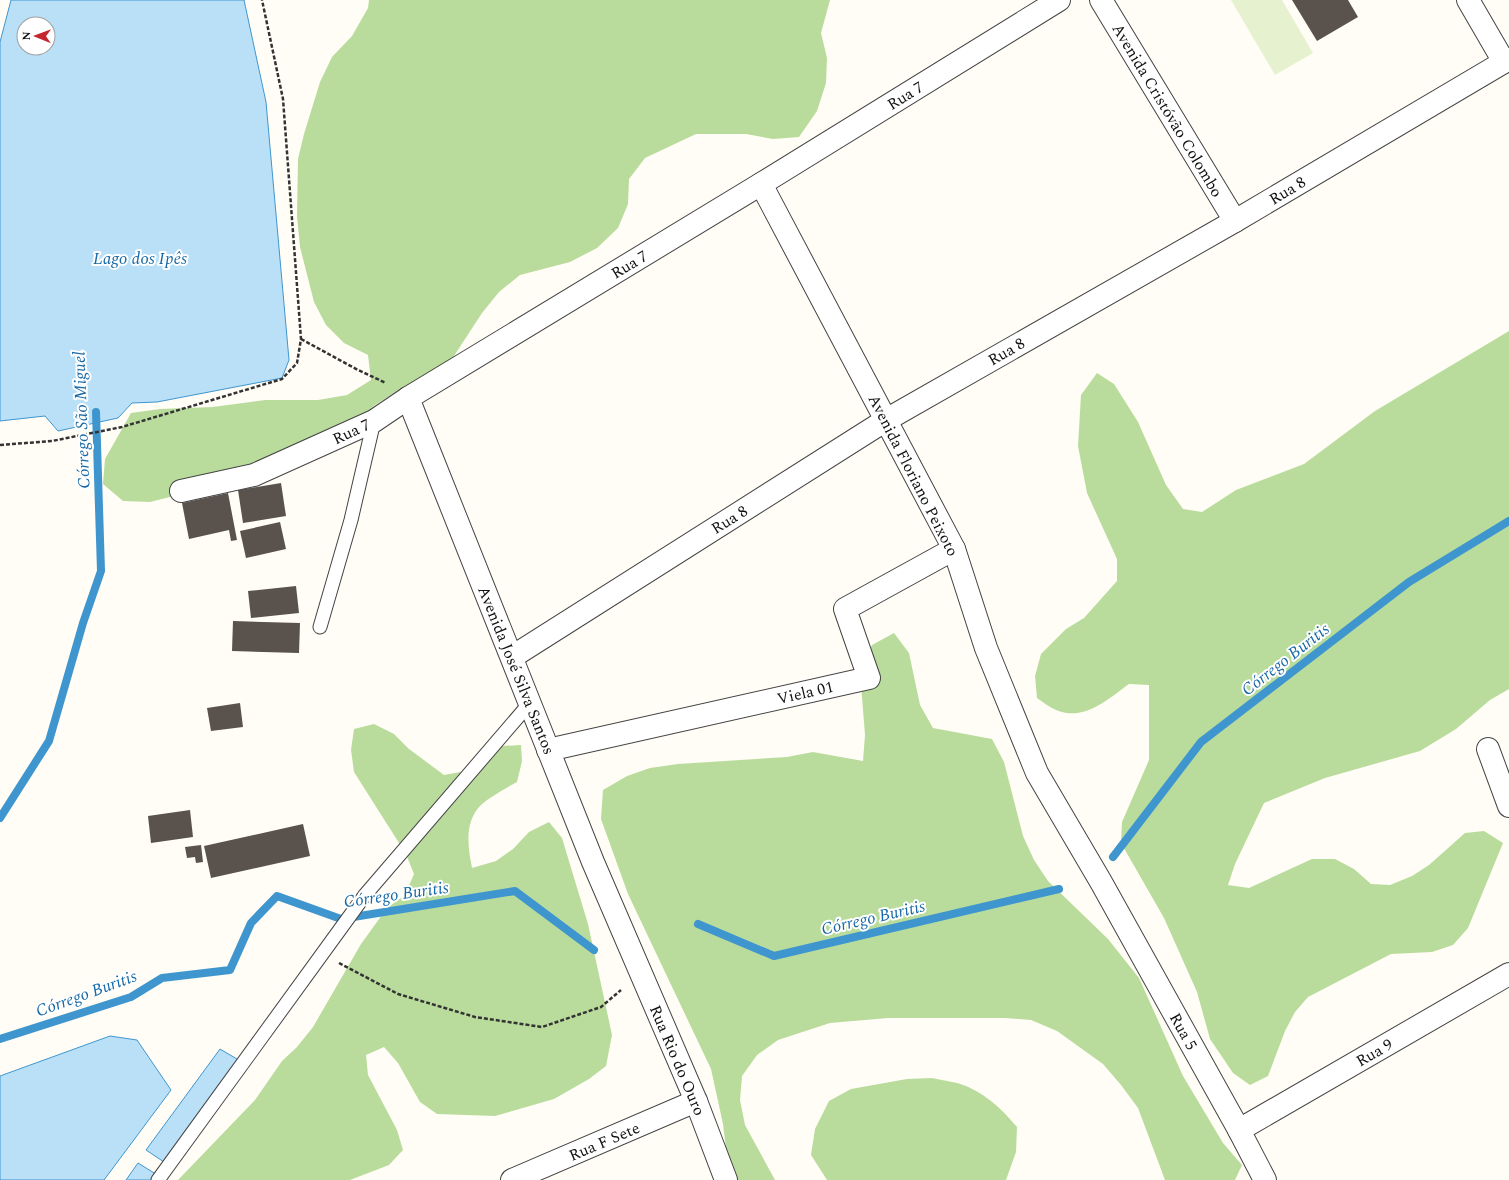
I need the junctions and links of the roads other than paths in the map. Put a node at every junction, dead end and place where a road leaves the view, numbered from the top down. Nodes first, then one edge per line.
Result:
1 (1059, 0) edge
2 (1101, 0) edge
3 (1468, 0) edge
4 (1507, 60) edge
5 (761, 184) junction
6 (1235, 220) junction
7 (408, 398) junction
8 (886, 420) junction
9 (374, 421) junction
10 (181, 491) dead end
11 (954, 549) junction
12 (320, 627) dead end
13 (512, 657) junction
14 (530, 703) junction
15 (1488, 749) dead end
16 (548, 750) junction
17 (1509, 806) edge
18 (1101, 882) joint
19 (628, 942) joint
20 (1509, 974) edge
21 (696, 1101) junction
22 (1239, 1130) junction
23 (158, 1180) edge
24 (512, 1180) edge
25 (726, 1180) edge
26 (1265, 1180) edge

1 - 5 street, Rua 7
2 - 6 street, Avenida Cristóvão Colombo
3 - 4 street
4 - 6 street, Rua 8
5 - 7 street, Rua 7
5 - 8 street, Avenida Floriano Peixoto
6 - 8 street, Rua 8
7 - 9 street, Rua 7
7 - 13 street, Avenida José Silva Santos
8 - 11 street, Avenida Floriano Peixoto
8 - 13 street, Rua 8
9 - 10 street, Rua 7
9 - 12 lane
11 - 16 street, Viela 01
11 - 18 street, Avenida Floriano Peixoto
13 - 14 street, Avenida José Silva Santos
14 - 16 street, Avenida José Silva Santos
14 - 23 lane
15 - 17 street
16 - 19 street, Avenida José Silva Santos
18 - 22 street, Rua 5
19 - 21 street, Rua Rio do Ouro
20 - 22 street, Rua 9
21 - 24 street, Rua F Sete
21 - 25 street, Rua Rio do Ouro
22 - 26 street, Rua 5

